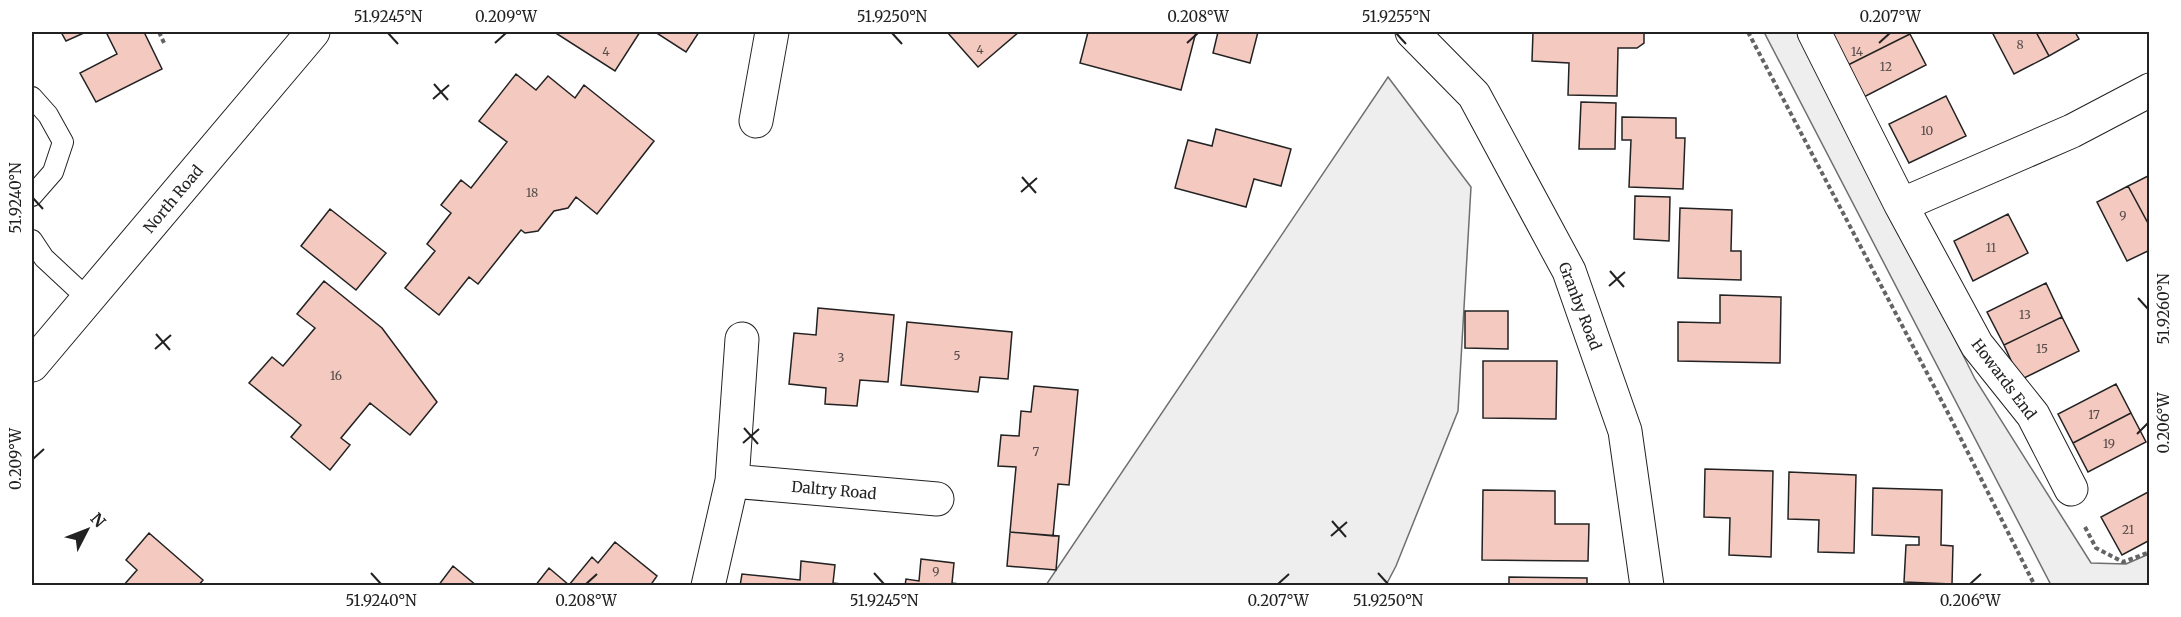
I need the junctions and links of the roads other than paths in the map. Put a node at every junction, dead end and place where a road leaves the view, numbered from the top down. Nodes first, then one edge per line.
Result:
1 (313, 32) edge
2 (772, 32) edge
3 (1412, 32) edge
4 (1814, 32) edge
5 (2150, 90) edge
6 (32, 97) edge
7 (756, 121) dead end
8 (32, 196) edge
9 (1901, 205) junction
10 (32, 240) edge
11 (88, 298) junction
12 (742, 339) dead end
13 (32, 365) edge
14 (732, 481) junction
15 (2071, 489) road end
16 (937, 499) dead end
17 (708, 585) edge
18 (1647, 585) edge

1 - 11 street, North Road
2 - 7 street
3 - 18 street, Granby Road
4 - 9 street, Howards End
5 - 9 street
6 - 8 lane
9 - 15 street, Howards End
10 - 11 lane
11 - 13 street, North Road
12 - 14 street
14 - 16 street, Daltry Road
14 - 17 street

